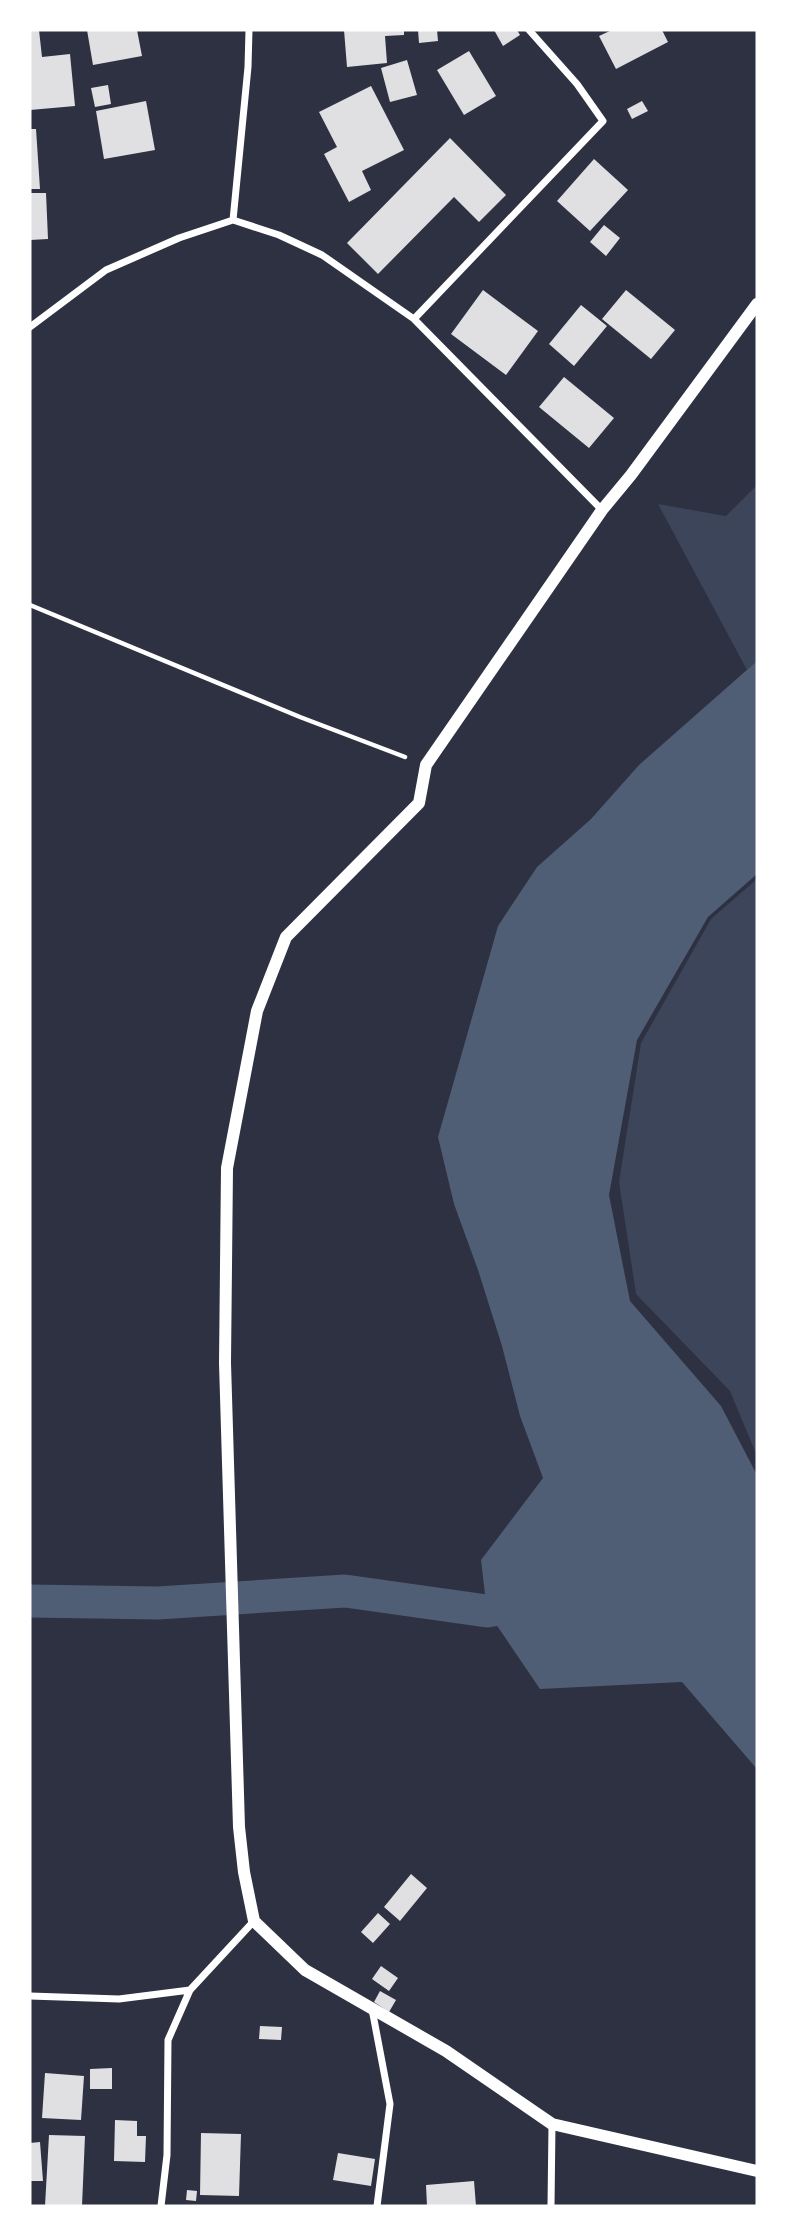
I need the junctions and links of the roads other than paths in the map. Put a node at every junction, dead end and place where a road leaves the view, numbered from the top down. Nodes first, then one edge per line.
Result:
1 (249, 30) edge
2 (529, 30) edge
3 (233, 220) junction
4 (757, 303) edge
5 (414, 319) junction
6 (30, 327) edge
7 (602, 510) junction
8 (254, 1921) junction
9 (190, 1990) junction
10 (30, 1996) edge
11 (372, 2009) junction
12 (552, 2123) junction
13 (757, 2171) edge
14 (161, 2206) edge
15 (377, 2206) edge
16 (551, 2206) edge

1 - 3 street
2 - 5 street
3 - 5 street
3 - 6 street
4 - 7 street
5 - 7 street
7 - 8 street
8 - 9 street
8 - 11 street
9 - 10 street
9 - 14 street
11 - 12 street
11 - 15 street
12 - 13 street
12 - 16 street

